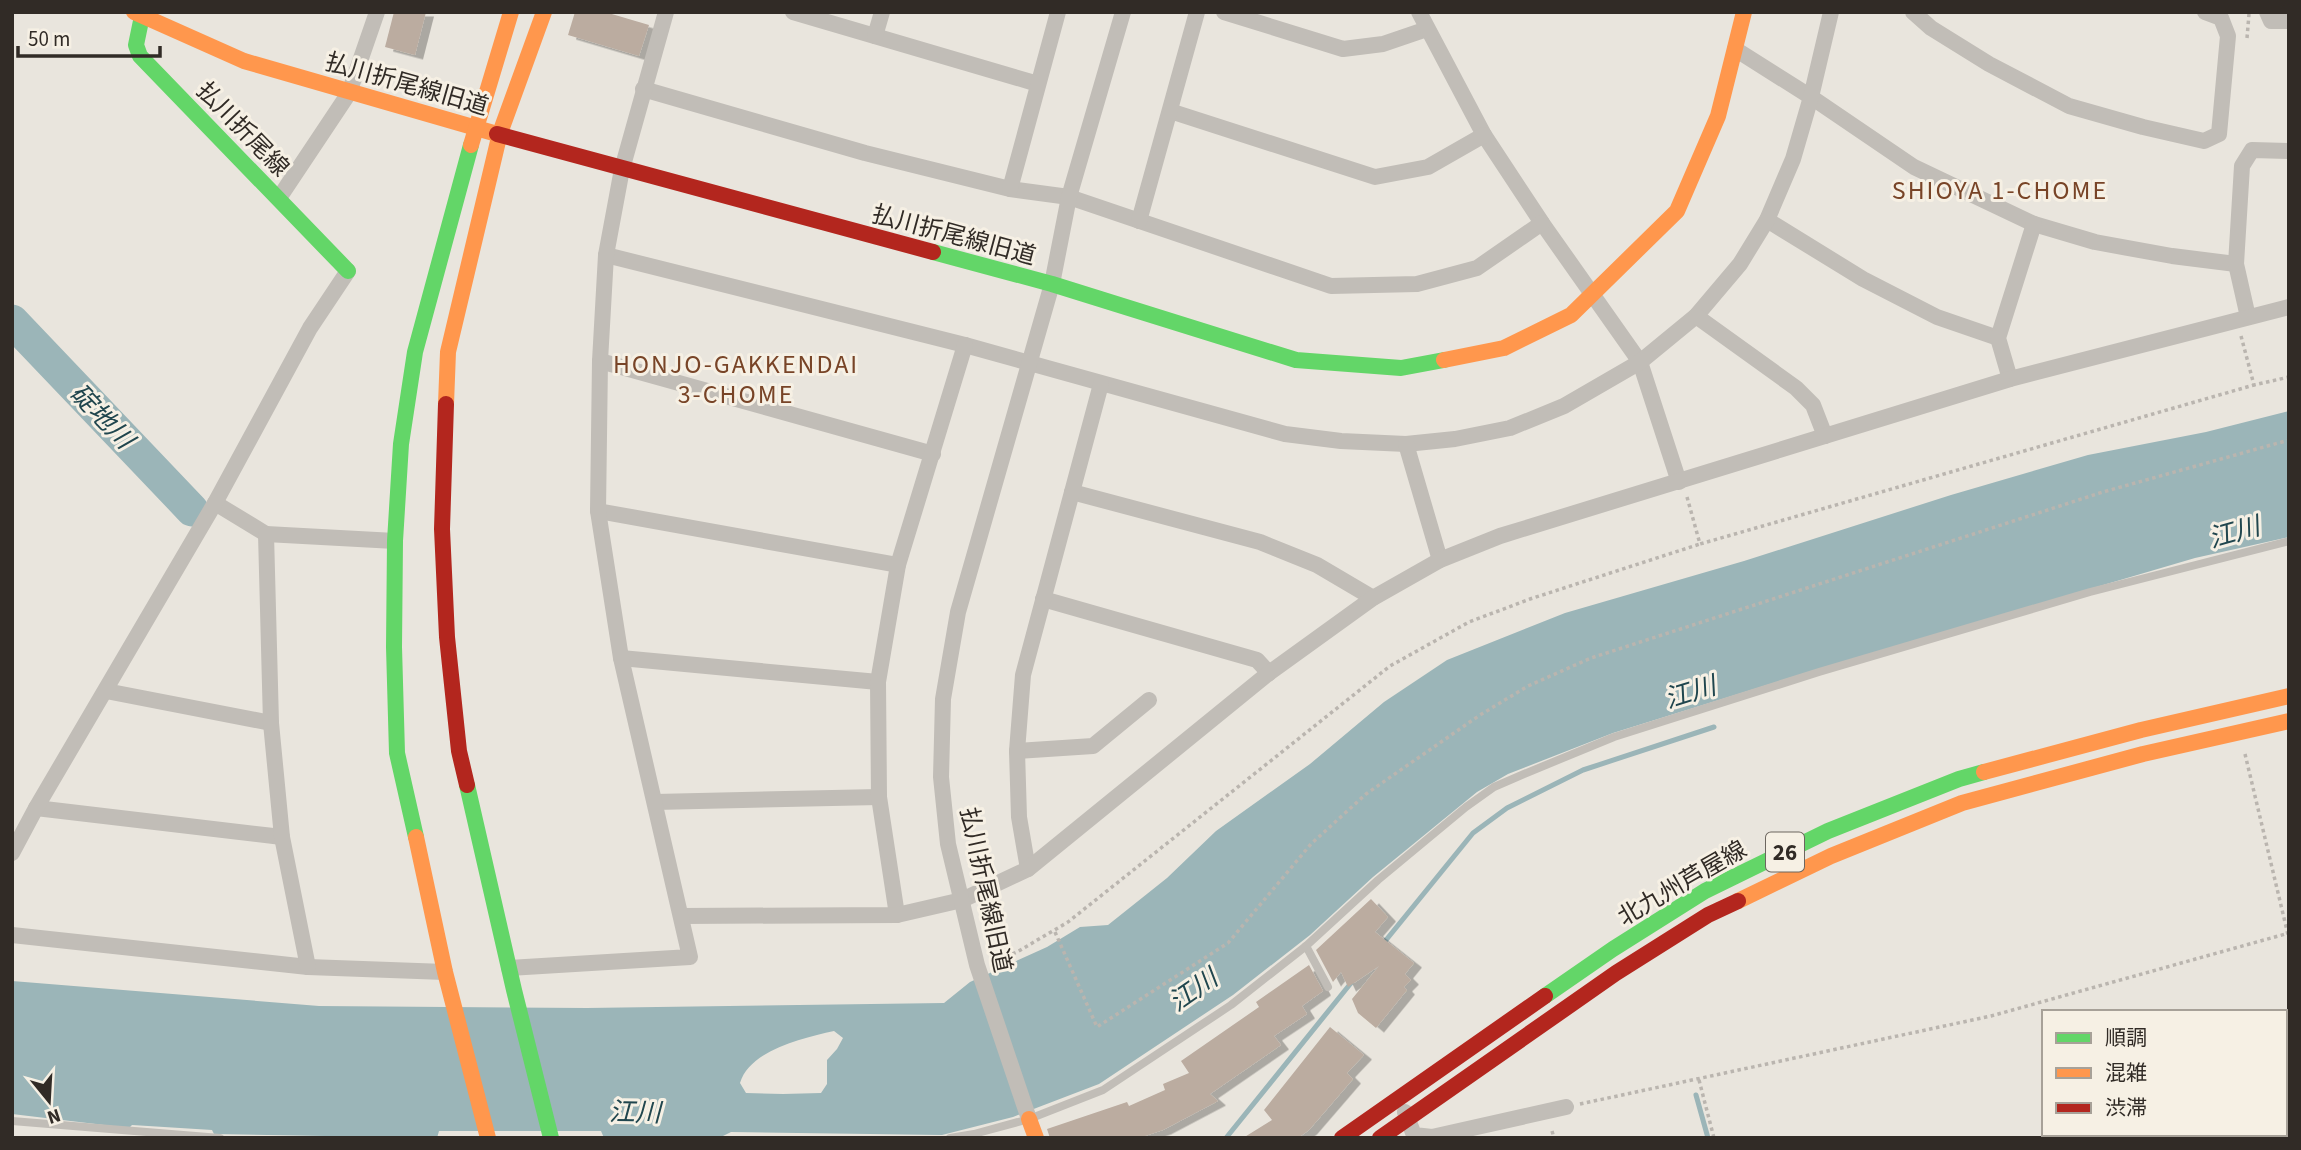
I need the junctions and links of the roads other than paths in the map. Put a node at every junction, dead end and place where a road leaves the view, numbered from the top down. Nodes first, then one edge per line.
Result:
1 (377, 12) edge
2 (511, 12) edge
3 (544, 12) edge
4 (666, 12) edge
5 (793, 12) edge
6 (882, 12) edge
7 (1058, 12) edge
8 (1123, 12) edge
9 (1197, 12) edge
10 (1224, 12) edge
11 (1419, 12) edge
12 (1744, 12) edge
13 (1831, 12) edge
14 (1913, 12) edge
15 (2205, 12) edge
16 (2267, 12) edge
17 (138, 14) edge
18 (2289, 21) edge
19 (1427, 29) junction
20 (875, 36) junction
21 (1735, 49) junction
22 (1038, 84) junction
23 (643, 89) junction
24 (349, 93) junction
25 (1811, 97) junction
26 (1170, 111) junction
27 (476, 127) junction
28 (500, 134) junction
29 (1484, 135) junction
30 (2289, 151) edge
31 (622, 169) junction
32 (1010, 189) junction
33 (1069, 197) junction
34 (279, 198) junction
35 (1767, 220) junction
36 (1139, 221) junction
37 (1542, 223) junction
38 (2034, 224) junction
39 (606, 255) junction
40 (2235, 264) junction
41 (1052, 284) junction
42 (1591, 294) junction
43 (2289, 307) edge
44 (1696, 316) junction
45 (2248, 317) junction
46 (1998, 338) junction
47 (965, 345) junction
48 (600, 361) junction
49 (1029, 362) junction
50 (1640, 362) junction
51 (2010, 379) junction
52 (1101, 384) junction
53 (1825, 436) junction
54 (1406, 444) junction
55 (933, 454) junction
56 (1681, 482) junction
57 (1072, 492) junction
58 (215, 503) junction
59 (598, 511) junction
60 (266, 534) junction
61 (395, 541) junction
62 (2289, 541) edge
63 (1440, 560) junction
64 (898, 565) junction
65 (1373, 598) junction
66 (1043, 599) junction
67 (621, 659) junction
68 (1269, 674) junction
69 (878, 682) junction
70 (106, 691) junction
71 (2289, 696) edge
72 (1149, 700) dead end
73 (2289, 721) edge
74 (271, 723) junction
75 (1017, 751) junction
76 (879, 797) junction
77 (655, 802) junction
78 (36, 808) junction
79 (282, 838) junction
80 (12, 853) edge
81 (1028, 869) junction
82 (962, 900) junction
83 (897, 915) junction
84 (682, 916) junction
85 (12, 935) edge
86 (1306, 946) junction
87 (308, 967) junction
88 (509, 968) junction
89 (447, 980) junction
90 (1328, 987) dead end
91 (1399, 1097) junction
92 (1566, 1107) road end
93 (1028, 1115) junction
94 (1408, 1119) junction
95 (12, 1121) edge
96 (1414, 1136) edge
97 (220, 1138) edge
98 (488, 1138) edge
99 (551, 1138) edge
100 (950, 1138) edge
101 (1036, 1138) edge
102 (1342, 1138) edge
103 (1380, 1138) edge

1 - 24 street
2 - 27 street
3 - 28 street
4 - 23 street
5 - 20 street
6 - 20 street
7 - 22 street
8 - 33 street
9 - 26 street
10 - 19 street
11 - 19 street
12 - 21 street
13 - 25 street
14 - 15 street
16 - 18 street
17 - 24 street, 払川折尾線旧道
17 - 34 street, 払川折尾線
19 - 29 street
20 - 22 street
21 - 25 street
21 - 42 street
22 - 32 street
23 - 31 street
23 - 32 street
24 - 27 street, 払川折尾線旧道
24 - 34 street
25 - 35 street
25 - 38 street
26 - 29 street
26 - 36 street
27 - 28 street, 払川折尾線旧道
27 - 61 street
28 - 31 street, 払川折尾線旧道
28 - 88 street
29 - 37 street
30 - 40 street
31 - 39 street
31 - 41 street, 払川折尾線旧道
32 - 33 street
33 - 36 street
33 - 41 street
34 - 58 street, 払川折尾線
35 - 44 street
35 - 46 street
36 - 37 street
37 - 42 street
38 - 40 street
38 - 46 street
39 - 47 street
39 - 48 street
40 - 45 street
41 - 42 street
41 - 49 street, 払川折尾線旧道
42 - 50 street
43 - 45 street
44 - 50 street
44 - 53 street
45 - 51 street
46 - 51 street
47 - 49 street
47 - 55 street
48 - 55 street
48 - 59 street
49 - 52 street
49 - 82 street, 払川折尾線旧道
50 - 54 street
50 - 56 street
51 - 53 street
52 - 54 street
52 - 57 street
53 - 56 street
54 - 63 street
55 - 64 street
56 - 63 street
57 - 65 street
57 - 66 street
58 - 60 street
58 - 70 street
59 - 64 street
59 - 67 street
60 - 61 street
60 - 74 street
61 - 89 street
62 - 86 lane
63 - 65 street
64 - 69 street
65 - 68 street
66 - 68 street
66 - 75 street
67 - 69 street
67 - 77 street
68 - 81 street
69 - 76 street
70 - 74 street
70 - 78 street
71 - 91 street, 北九州芦屋線 / 26
72 - 75 street
73 - 94 street, 北九州芦屋線 / 26
74 - 79 street
75 - 81 street
76 - 77 street
76 - 83 street
77 - 84 street
78 - 79 street
78 - 80 street
79 - 87 street
81 - 82 street
82 - 83 street
82 - 93 street, 払川折尾線旧道
83 - 84 street
84 - 88 street
85 - 87 street
86 - 90 lane
86 - 93 lane
87 - 89 street
88 - 99 street
89 - 98 street
91 - 94 street
91 - 102 street, 北九州芦屋線 / 26
92 - 96 street
93 - 100 lane
93 - 101 street
94 - 96 street
94 - 103 street, 北九州芦屋線 / 26
95 - 97 lane

